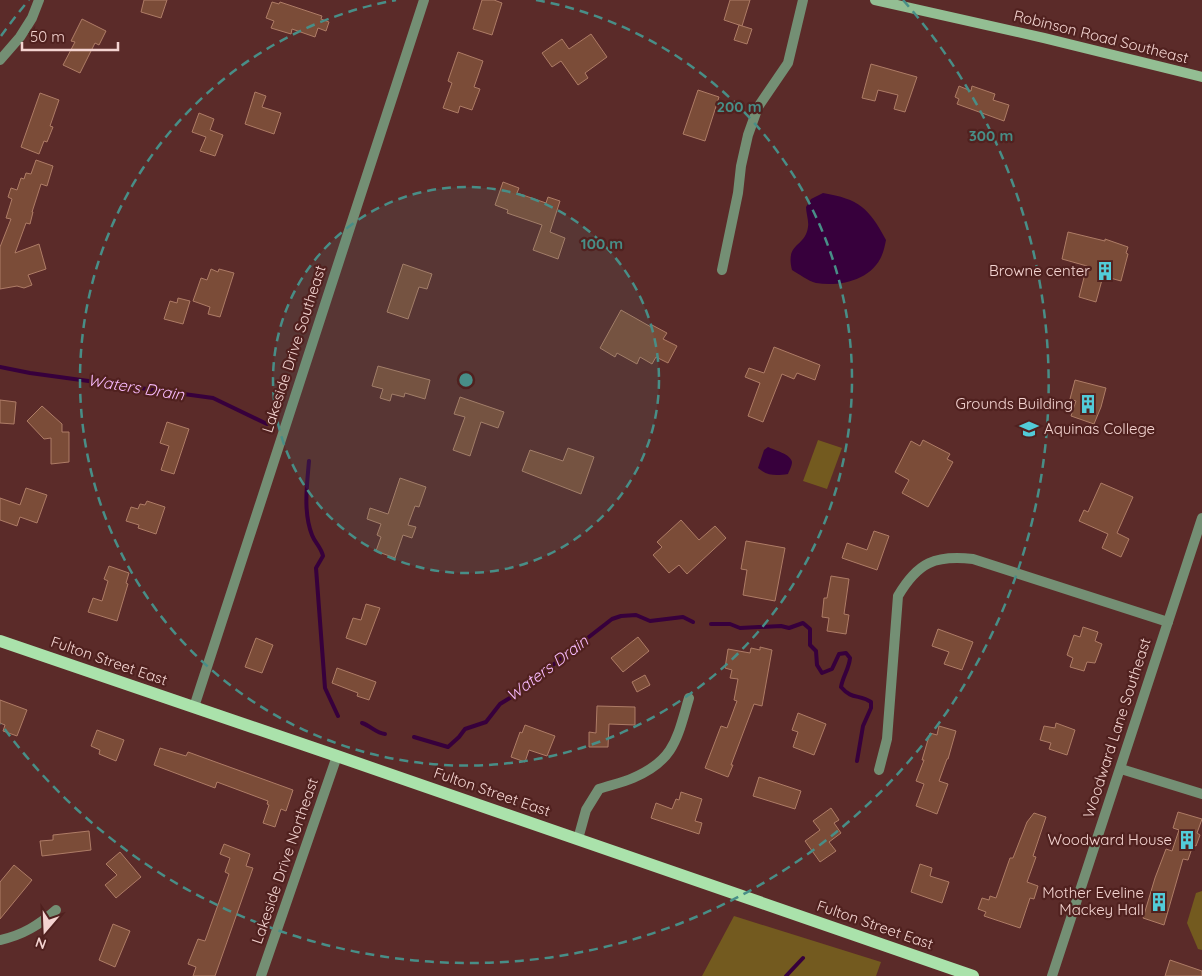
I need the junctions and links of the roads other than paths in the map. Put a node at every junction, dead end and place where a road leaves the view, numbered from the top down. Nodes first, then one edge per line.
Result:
1 (39, 0) edge
2 (424, 0) edge
3 (803, 0) edge
4 (875, 0) edge
5 (0, 60) edge
6 (1202, 77) edge
7 (722, 270) dead end
8 (1202, 518) edge
9 (1168, 622) junction
10 (0, 641) edge
11 (689, 698) dead end
12 (194, 707) junction
13 (337, 756) junction
14 (1120, 769) junction
15 (879, 770) dead end
16 (1202, 794) edge
17 (578, 839) junction
18 (56, 910) dead end
19 (0, 940) edge
20 (965, 975) edge
21 (262, 976) edge
22 (1052, 976) edge

1 - 5 street
2 - 12 street, Lakeside Drive Southeast
3 - 7 street
4 - 6 main road, Robinson Road Southeast
8 - 9 street, Woodward Lane Southeast
9 - 14 street, Woodward Lane Southeast
9 - 15 street
10 - 12 main road, Fulton Street East
11 - 17 street
12 - 13 main road, Fulton Street East
13 - 17 main road, Fulton Street East
13 - 21 street, Lakeside Drive Northeast
14 - 16 street
14 - 22 street, Woodward Lane Southeast
17 - 20 main road, Fulton Street East
18 - 19 street

